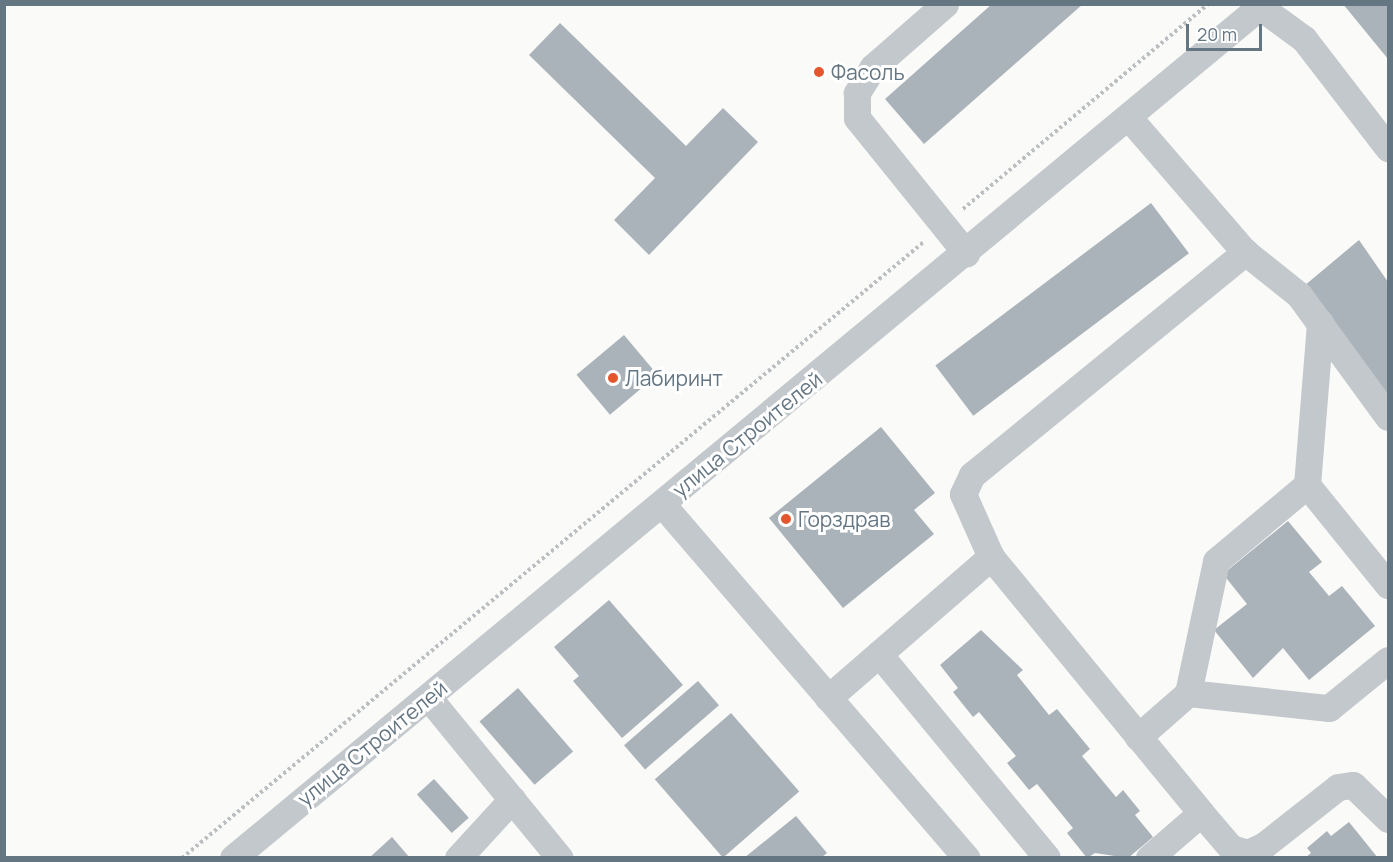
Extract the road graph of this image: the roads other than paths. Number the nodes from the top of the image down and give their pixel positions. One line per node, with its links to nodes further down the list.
1 (945, 4): 6 (street)
2 (1260, 7): 3 (street, улица Строителей); 4 (street)
3 (1130, 119): 5 (street); 6 (street, улица Строителей)
4 (1389, 148)
5 (1245, 252): 7 (street); 11 (street)
6 (966, 253): 10 (street, улица Строителей)
7 (1320, 323): 8 (street); 9 (street)
8 (1389, 417)
9 (1307, 485): 12 (street); 15 (street)
10 (662, 504): 16 (street, улица Строителей); 17 (street)
11 (991, 557): 13 (street); 18 (street)
12 (1389, 585)
13 (879, 654): 17 (street); 26 (street)
14 (1389, 660): 15 (street)
15 (1188, 693): 18 (street)
16 (428, 697): 19 (street); 22 (street, улица Строителей)
17 (828, 698): 25 (street)
18 (1138, 737): 20 (street)
19 (512, 798): 23 (street); 24 (street)
20 (1201, 813): 21 (street); 27 (street)
21 (1389, 819)
22 (233, 858)
23 (458, 858)
24 (560, 858)
25 (966, 858)
26 (1047, 858)
27 (1149, 858)

